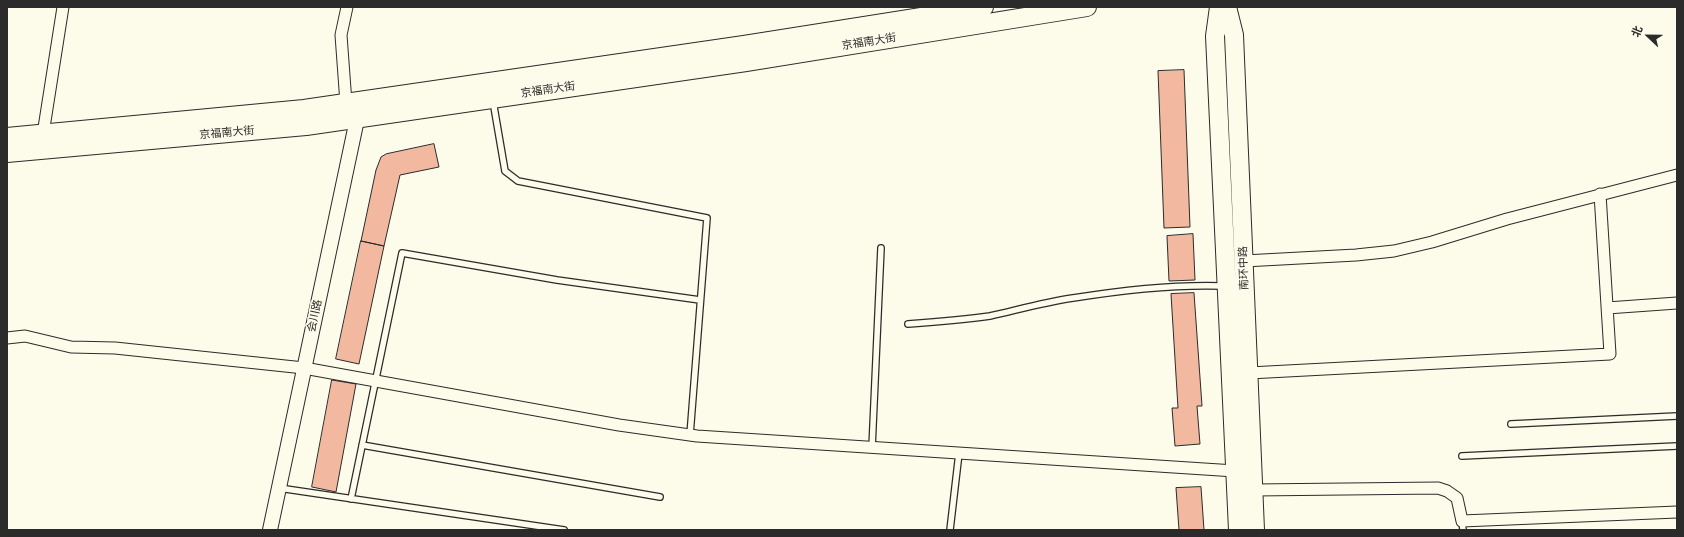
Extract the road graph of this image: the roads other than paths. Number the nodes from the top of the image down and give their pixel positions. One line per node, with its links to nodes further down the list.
1 (63, 7): 9 (street)
2 (348, 7): 8 (street)
3 (984, 7): 8 (highway, 京福南大街)
4 (1087, 7): 7 (highway, 京福南大街)
5 (1219, 7): 16 (highway, 南环中路)
6 (1227, 7): 15 (highway, 南环中路)
7 (493, 98): 8 (highway, 京福南大街); 17 (lane)
8 (355, 108): 9 (highway, 京福南大街); 11 (highway, 京福南大街); 22 (street, 会川路)
9 (43, 134): 10 (highway, 京福南大街)
10 (7, 137)
11 (7, 154)
12 (1677, 175): 13 (street)
13 (1600, 194): 15 (street); 19 (street)
14 (881, 248): 30 (lane)
15 (1244, 261): 23 (highway, 南环中路)
16 (1226, 286): 20 (lane); 33 (highway, 南环中路)
17 (700, 300): 24 (lane); 27 (lane)
18 (1677, 303): 19 (street)
19 (1607, 308): 23 (street)
20 (908, 324)
21 (7, 338): 22 (street)
22 (304, 368): 24 (street); 34 (street, 会川路)
23 (1249, 372): 35 (highway, 南环中路)
24 (376, 381): 27 (street); 28 (lane)
25 (1677, 416): 26 (lane)
26 (1511, 424)
27 (690, 435): 30 (street)
28 (362, 445): 36 (lane); 37 (lane)
29 (1677, 446): 32 (lane)
30 (872, 448): 31 (street)
31 (959, 453): 33 (street); 42 (lane)
32 (1462, 456)
33 (1235, 471): 43 (highway, 南环中路)
34 (279, 488): 37 (lane); 40 (street, 会川路)
35 (1254, 490): 39 (street); 44 (highway, 南环中路)
36 (660, 497)
37 (351, 499): 41 (lane)
38 (1677, 512): 39 (street)
39 (1463, 526)
40 (270, 530)
41 (564, 530)
42 (950, 530)
43 (1238, 530)
44 (1255, 530)

